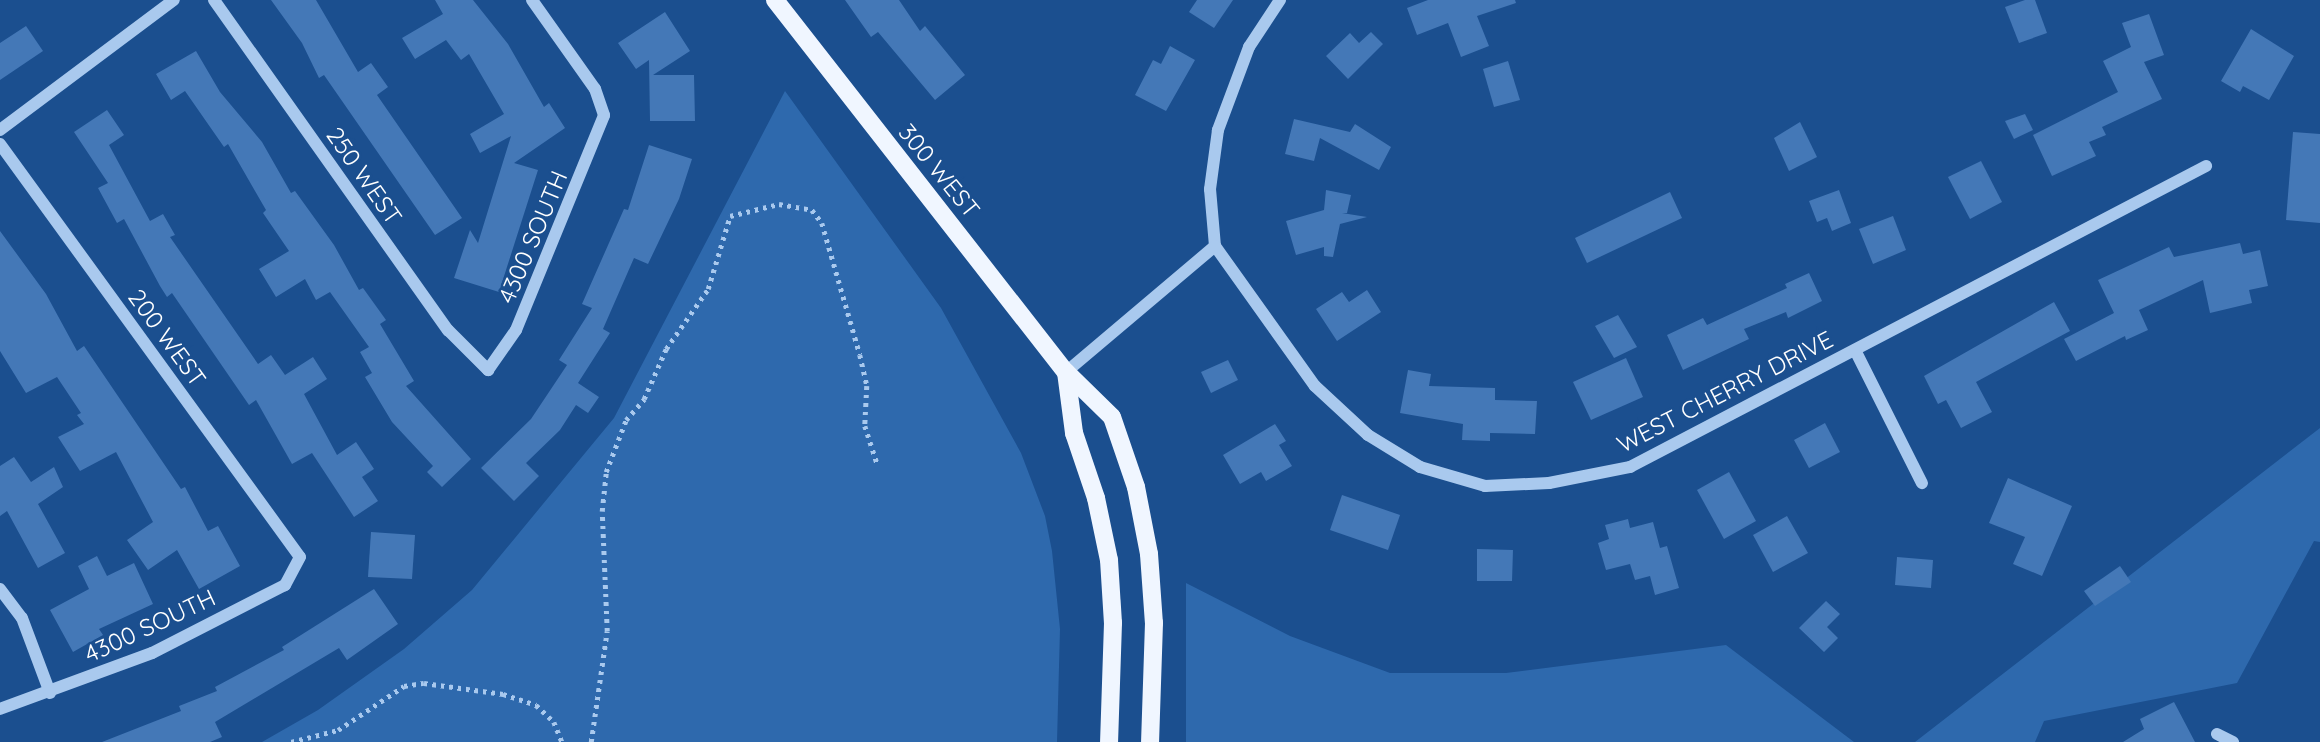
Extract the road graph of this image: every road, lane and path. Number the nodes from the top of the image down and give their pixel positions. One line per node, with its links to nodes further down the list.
1 (174, 0): 6 (street)
2 (214, 0): 11 (street, 250 WEST)
3 (532, 0): 11 (street, 4300 SOUTH)
4 (775, 0): 12 (main road, 300 WEST)
5 (1280, 0): 9 (street)
6 (0, 130)
7 (0, 144): 15 (street, 200 WEST)
8 (2206, 166): 10 (street, WEST CHERRY DRIVE)
9 (1215, 246): 10 (street, WEST CHERRY DRIVE); 12 (street)
10 (1855, 350): 14 (street, WEST CHERRY DRIVE)
11 (488, 370)
12 (1066, 372): 23 (main road); 24 (main road, 300 WEST)
13 (877, 462): 22 (path)
14 (1922, 483)
15 (300, 557): 17 (street, 4300 SOUTH)
16 (0, 589): 17 (street)
17 (50, 693): 18 (street, 4300 SOUTH)
18 (0, 709)
19 (2217, 734): 25 (street)
20 (291, 742): 21 (path)
21 (562, 742)
22 (591, 742)
23 (1109, 742)
24 (1150, 742)
25 (2233, 742)

